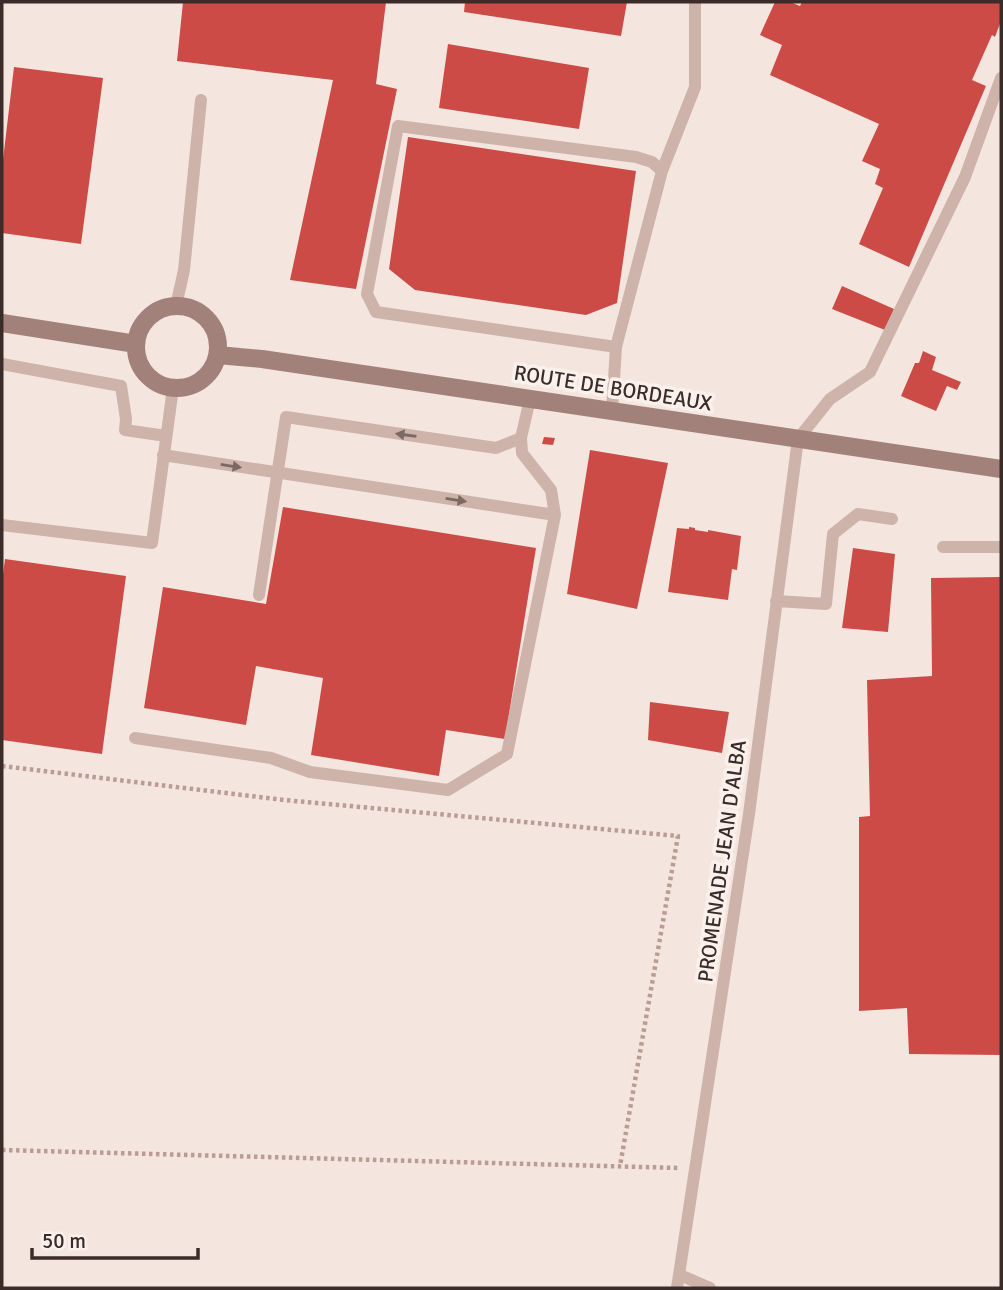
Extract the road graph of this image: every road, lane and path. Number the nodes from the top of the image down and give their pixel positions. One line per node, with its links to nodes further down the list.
1 (695, 2): 4 (lane)
2 (1001, 78): 16 (lane)
3 (201, 100): 5 (lane)
4 (662, 171): 8 (lane); 8 (lane)
5 (176, 306): 7 (main road); 9 (main road)
6 (2, 323): 7 (main road)
7 (136, 344): 11 (main road)
8 (616, 347): 13 (lane)
9 (218, 355): 11 (main road); 12 (main road, ROUTE DE BORDEAUX)
10 (2, 363): 14 (lane)
11 (173, 388): 14 (lane)
12 (530, 399): 13 (main road, ROUTE DE BORDEAUX); 15 (lane)
13 (612, 411): 16 (main road, ROUTE DE BORDEAUX)
14 (166, 436): 17 (lane)
15 (521, 438): 19 (lane, one-way to 19); 20 (lane)
16 (799, 439): 18 (main road, ROUTE DE BORDEAUX); 26 (lane, PROMENADE JEAN D'ALBA)
17 (163, 455): 19 (lane, one-way to 19); 22 (lane)
18 (1001, 469)
19 (277, 473): 20 (lane, one-way to 20); 25 (lane)
20 (555, 515): 27 (lane)
21 (892, 519): 26 (lane)
22 (2, 525)
23 (943, 547): 24 (lane)
24 (1001, 547)
25 (259, 595)
26 (776, 601): 31 (lane, PROMENADE JEAN D'ALBA)
27 (135, 738)
28 (2, 766): 30 (path)
29 (2, 1150): 30 (path)
30 (620, 1166): 31 (path)
31 (696, 1168): 32 (lane, PROMENADE JEAN D'ALBA)
32 (679, 1282): 33 (lane)
33 (710, 1288)

